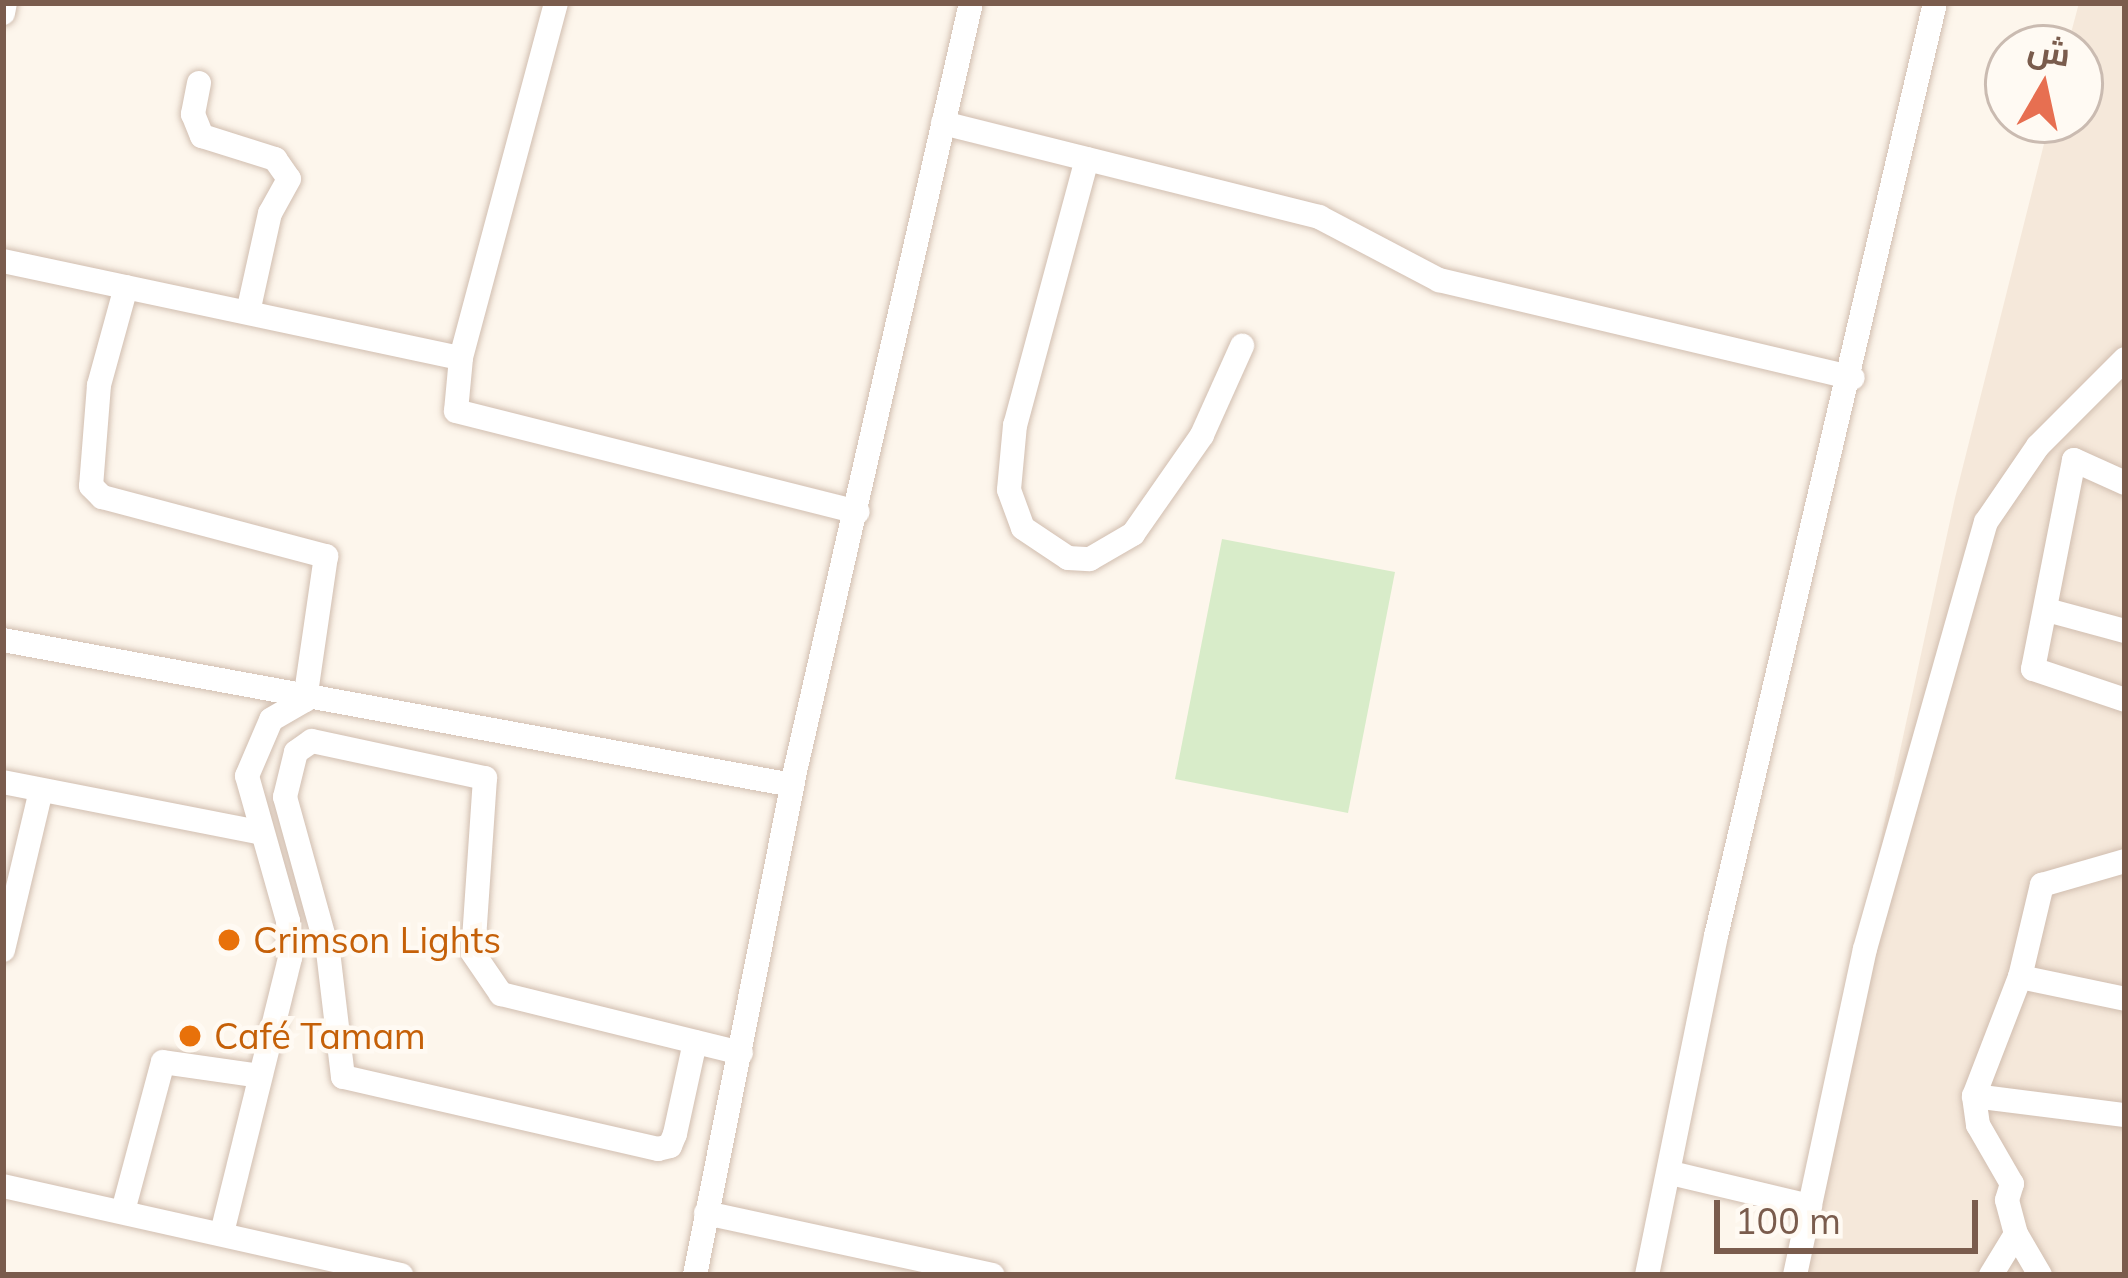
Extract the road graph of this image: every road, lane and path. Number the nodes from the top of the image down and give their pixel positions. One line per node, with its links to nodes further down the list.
1 (5, 3): 5 (street)
2 (556, 3): 13 (street)
3 (971, 3): 7 (street)
4 (1935, 3): 15 (street)
5 (3, 13)
6 (199, 83): 11 (street)
7 (944, 123): 8 (street); 17 (street)
8 (1087, 159): 12 (street); 15 (street)
9 (3, 261): 10 (street)
10 (126, 286): 11 (street); 21 (street)
11 (248, 313): 13 (street)
12 (1242, 346)
13 (461, 358): 17 (street)
14 (2125, 359): 41 (street)
15 (1853, 378): 39 (street)
16 (2125, 483): 18 (street)
17 (857, 512): 26 (street)
18 (2047, 610): 19 (street); 22 (street)
19 (2125, 631)
20 (3, 640): 21 (street)
21 (305, 700): 23 (street); 28 (street)
22 (2125, 700)
23 (439, 724): 24 (street); 26 (street)
24 (433, 768): 34 (street); 34 (street)
25 (3, 782): 27 (street)
26 (793, 785): 35 (street)
27 (41, 791): 28 (street); 31 (street)
28 (258, 832): 36 (street)
29 (2125, 838): 30 (street)
30 (2117, 861): 32 (street)
31 (3, 950)
32 (2020, 977): 33 (street); 37 (street)
33 (2125, 999)
34 (695, 1042): 35 (street)
35 (740, 1053): 43 (street)
36 (260, 1076): 42 (street); 44 (street)
37 (1974, 1096): 38 (street); 45 (street)
38 (2125, 1114)
39 (1671, 1173): 41 (street); 49 (street)
40 (3, 1186): 42 (street)
41 (1810, 1206): 50 (street)
42 (123, 1211): 44 (street)
43 (706, 1213): 47 (street); 48 (street)
44 (222, 1232): 46 (street)
45 (2016, 1234): 51 (street); 52 (street)
46 (401, 1275)
47 (695, 1275)
48 (992, 1275)
49 (1646, 1275)
50 (1795, 1275)
51 (1991, 1275)
52 (2041, 1275)

